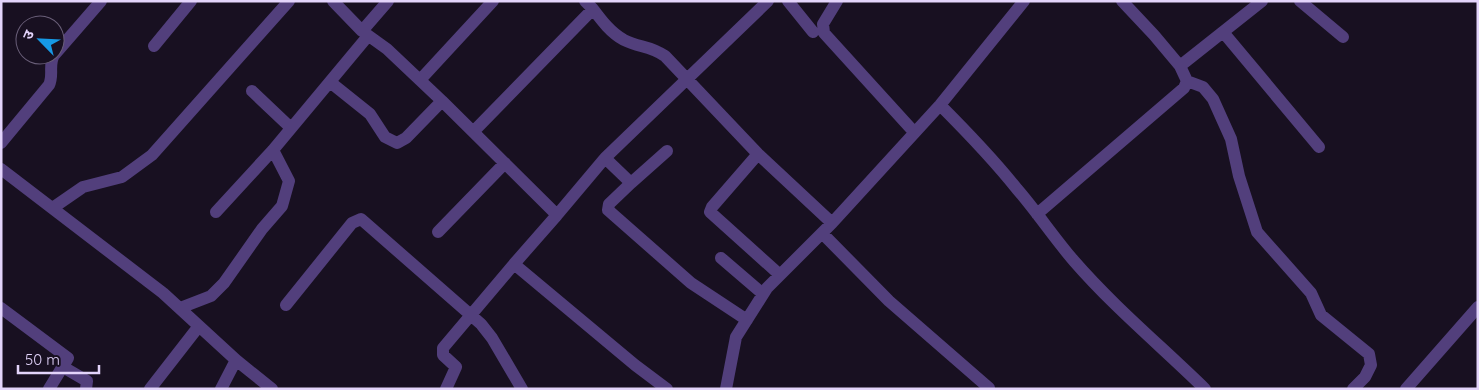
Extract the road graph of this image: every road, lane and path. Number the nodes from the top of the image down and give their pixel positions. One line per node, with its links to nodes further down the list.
1 (101, 1): 19 (street)
2 (191, 1): 20 (street)
3 (289, 1): 42 (street)
4 (333, 1): 17 (street)
5 (388, 1): 17 (street)
6 (768, 1): 24 (street)
7 (788, 1): 15 (street)
8 (837, 1): 32 (street)
9 (1024, 1): 29 (street)
10 (1122, 1): 22 (street)
11 (1262, 1): 16 (street)
12 (1300, 1): 18 (street)
13 (486, 3): 23 (street)
14 (589, 5): 24 (street); 31 (street)
15 (813, 32)
16 (1223, 32): 22 (street); 34 (street)
17 (365, 34): 23 (street); 26 (street)
18 (1343, 37)
19 (65, 42)
20 (154, 46)
21 (52, 65): 33 (street)
22 (1180, 66): 25 (street)
23 (420, 80): 28 (street)
24 (688, 80): 37 (street); 38 (street)
25 (1187, 81): 44 (street); 73 (street)
26 (330, 82): 28 (street); 30 (street)
27 (252, 91): 30 (street)
28 (442, 101): 31 (street)
29 (940, 105): 32 (street); 44 (street)
30 (291, 128): 35 (street)
31 (474, 131): 39 (street)
32 (914, 132): 46 (street)
33 (1, 143)
34 (1319, 147)
35 (273, 150): 43 (street); 56 (street)
36 (667, 151): 41 (street)
37 (758, 154): 46 (street); 51 (street)
38 (605, 158): 41 (street); 45 (street)
39 (505, 163): 45 (street); 47 (street)
40 (1, 168): 42 (street)
41 (631, 183): 58 (street)
42 (54, 207): 56 (street)
43 (216, 212)
44 (1037, 214): 72 (street)
45 (557, 215): 50 (street)
46 (832, 223): 48 (street)
47 (438, 232)
48 (822, 233): 51 (street); 62 (street)
49 (721, 258): 52 (street)
50 (514, 264): 57 (street); 70 (street)
51 (780, 275): 52 (street)
52 (763, 294): 58 (street)
53 (286, 305): 57 (street)
54 (1478, 307): 74 (street)
55 (1, 308): 61 (street)
56 (180, 308): 59 (street)
57 (470, 314): 68 (street); 69 (street)
58 (747, 320): 71 (street)
59 (199, 326): 60 (street); 65 (street)
60 (236, 360): 66 (street); 67 (street)
61 (64, 367): 63 (street); 64 (street)
62 (989, 388)
63 (48, 389)
64 (86, 389)
65 (150, 389)
66 (221, 389)
67 (272, 389)
68 (446, 389)
69 (522, 389)
70 (667, 389)
71 (726, 389)
72 (1206, 389)
73 (1353, 389)
74 (1406, 389)

